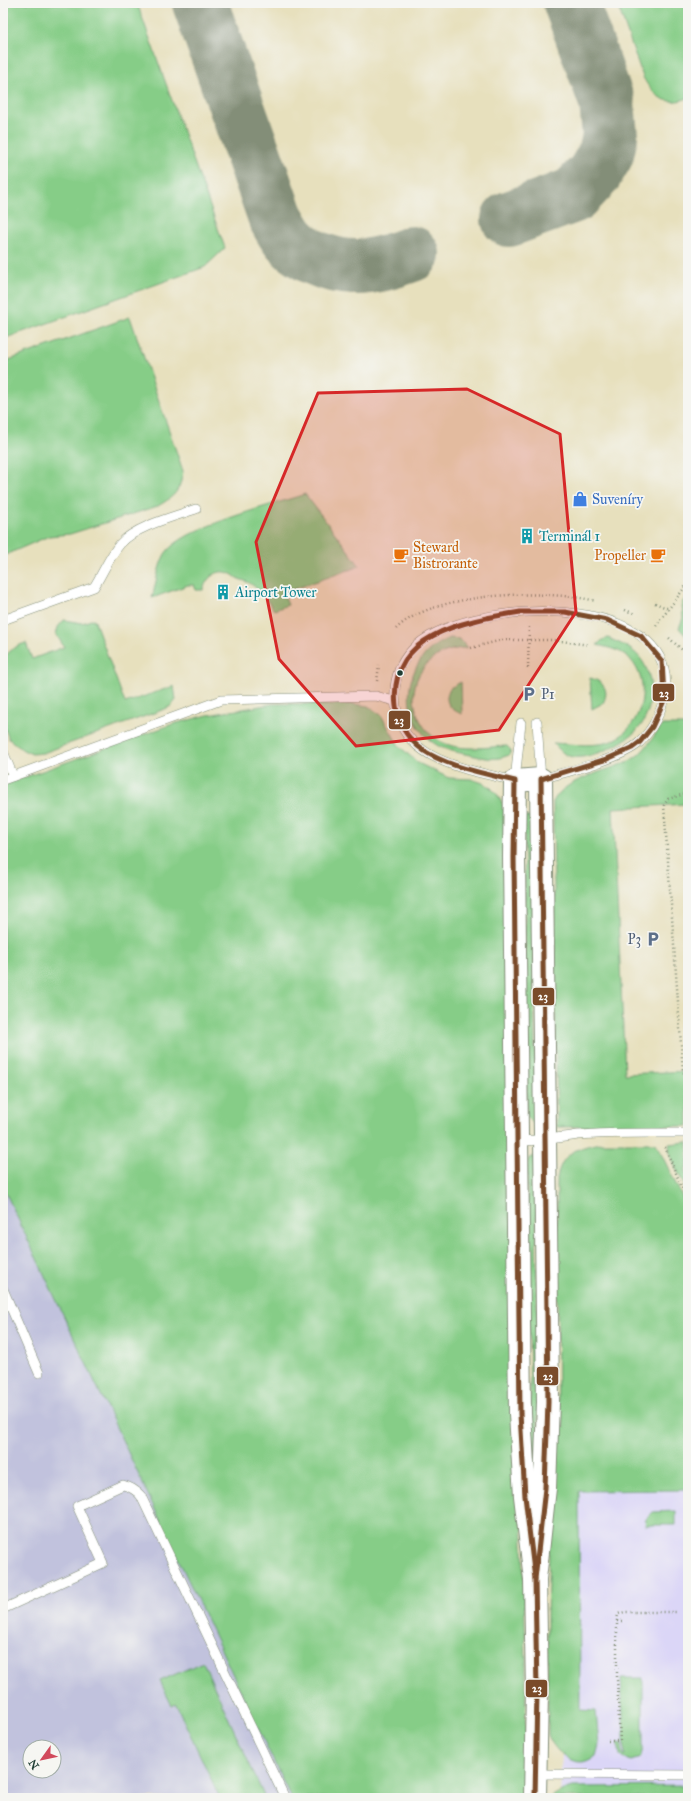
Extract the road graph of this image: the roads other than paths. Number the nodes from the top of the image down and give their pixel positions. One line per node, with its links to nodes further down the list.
1 (196, 509): 2 (lane)
2 (3, 620)
3 (394, 701): 7 (lane); 8 (lane); 10 (lane)
4 (538, 722): 8 (lane)
5 (521, 723): 10 (lane)
6 (3, 751): 7 (lane)
7 (12, 776): 9 (lane)
8 (541, 779): 10 (street); 12 (street)
9 (3, 780)
10 (515, 781): 13 (street)
11 (688, 1133): 12 (lane)
12 (546, 1140): 13 (lane); 16 (street)
13 (517, 1141): 16 (street)
14 (3, 1289): 15 (lane)
15 (39, 1373)
16 (535, 1579): 18 (street)
17 (3, 1609): 20 (lane)
18 (536, 1774): 19 (lane); 21 (street)
19 (688, 1775)
20 (285, 1798)
21 (535, 1798)

